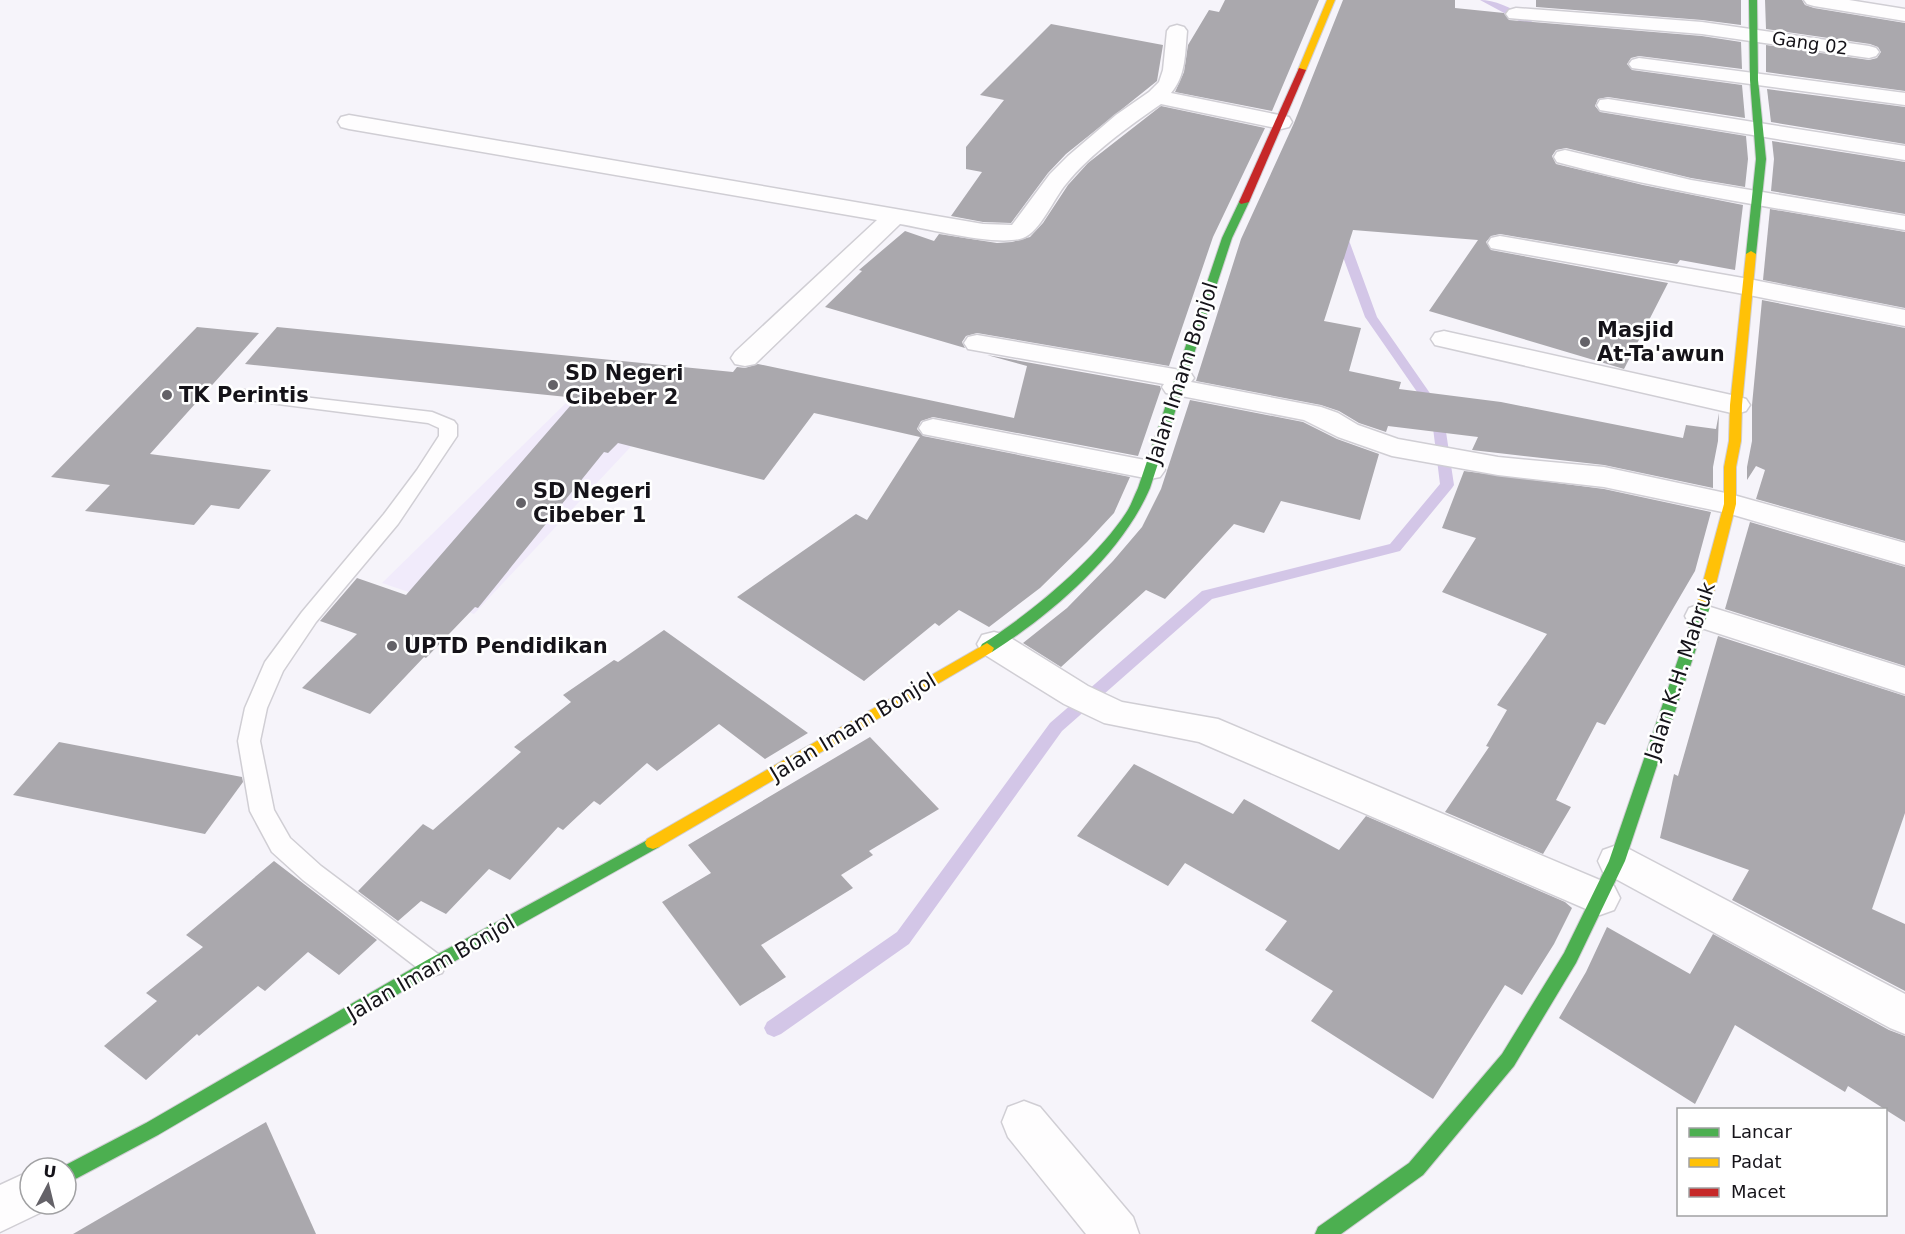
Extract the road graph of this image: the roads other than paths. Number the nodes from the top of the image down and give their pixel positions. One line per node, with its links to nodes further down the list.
1 (1331, 0): 15 (street, Jalan Imam Bonjol)
2 (1753, 0): 7 (street, Jalan K.H. Mabruk)
3 (1814, 0): 5 (street)
4 (1516, 14): 7 (street, Gang 02)
5 (1905, 15)
6 (1177, 31): 11 (street)
7 (1752, 34): 8 (street, Gang 02); 10 (street, Jalan K.H. Mabruk)
8 (1869, 52)
9 (1640, 64): 10 (street)
10 (1754, 80): 12 (street); 16 (street, Jalan K.H. Mabruk)
11 (1157, 97): 15 (street); 20 (street)
12 (1905, 99)
13 (1608, 105): 16 (street)
14 (349, 122): 20 (street)
15 (1281, 122): 28 (street, Jalan Imam Bonjol)
16 (1760, 130): 17 (street); 19 (street, Jalan K.H. Mabruk)
17 (1905, 153)
18 (1565, 157): 19 (street)
19 (1758, 197): 21 (street); 23 (street, Jalan K.H. Mabruk)
20 (895, 216): 27 (street)
21 (1905, 224)
22 (1500, 243): 23 (street)
23 (1749, 287): 24 (street); 30 (street, Jalan K.H. Mabruk)
24 (1905, 318)
25 (1443, 339): 30 (street)
26 (977, 342): 28 (street)
27 (745, 358)
28 (1178, 383): 32 (street, Jalan Imam Bonjol); 33 (street)
29 (244, 395): 40 (lane)
30 (1736, 405): 33 (street, Jalan K.H. Mabruk)
31 (933, 428): 32 (street)
32 (1150, 470): 36 (street, Jalan Imam Bonjol)
33 (1730, 504): 34 (street); 35 (street, Jalan K.H. Mabruk)
34 (1905, 554)
35 (1701, 616): 37 (street); 38 (street, Jalan K.H. Mabruk)
36 (994, 644): 39 (street); 40 (street, Jalan Imam Bonjol)
37 (1905, 681)
38 (1617, 861): 39 (street, Jalan K.H. Mabruk); 41 (street)
39 (1600, 898): 47 (street, Jalan K.H. Mabruk)
40 (433, 965): 43 (street, Jalan Imam Bonjol)
41 (1905, 1015)
42 (1024, 1122): 46 (street)
43 (78, 1169)
44 (18, 1200): 45 (street)
45 (0, 1209)
46 (1116, 1234)
47 (1325, 1234)

